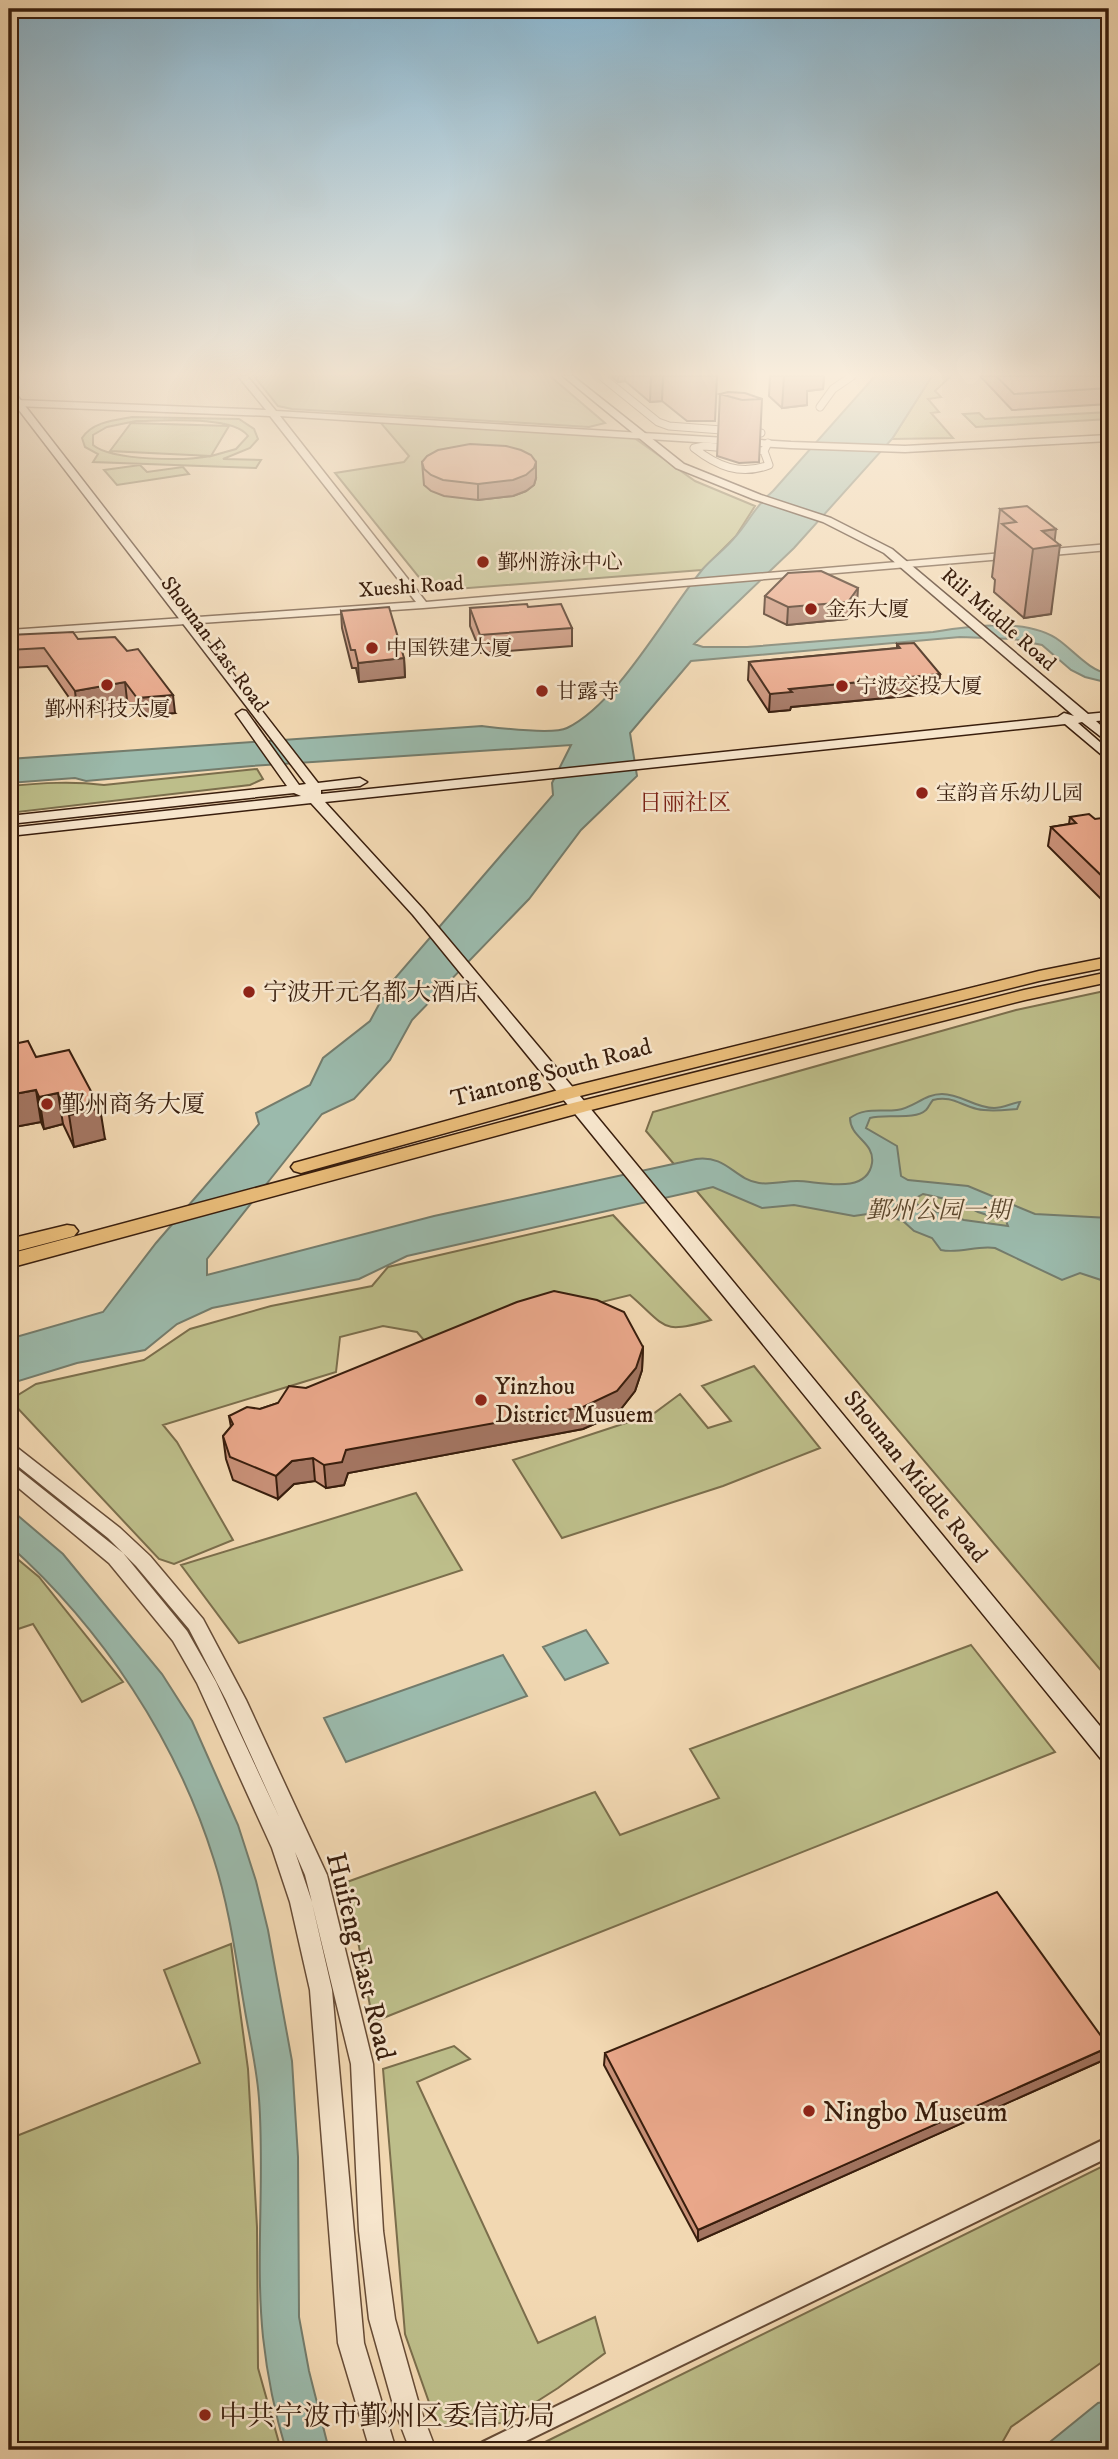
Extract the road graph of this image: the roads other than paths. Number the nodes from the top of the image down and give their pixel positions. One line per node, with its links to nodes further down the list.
1 (78, 491): 7 (main road, Shounan East Road)
2 (334, 491): 6 (street)
3 (741, 491): 5 (main road)
4 (1109, 547): 5 (street, Xueshi Road)
5 (900, 563): 6 (street, Xueshi Road); 10 (main road, Rili Middle Road)
6 (423, 605): 7 (street, Xueshi Road)
7 (179, 622): 8 (street, Xueshi Road); 12 (main road, Shounan East Road)
8 (9, 633)
9 (1109, 708): 10 (main road)
10 (1073, 716): 11 (main road); 13 (main road, Rili Middle Road); 14 (main road, Rili Middle Road); 16 (main road)
11 (1109, 716)
12 (265, 736): 15 (main road, Shounan East Road); 16 (main road)
13 (1109, 739)
14 (1109, 757)
15 (295, 788): 16 (main road, Shounan East Road); 17 (main road)
16 (312, 788): 18 (main road); 21 (main road)
17 (9, 820)
18 (9, 832)
19 (1109, 962): 21 (main road, Tiantong South Road)
20 (1109, 977): 21 (main road, Tiantong South Road)
21 (575, 1100): 22 (main road, Tiantong South Road); 23 (main road, Tiantong South Road); 26 (main road, Shounan Middle Road)
22 (9, 1246)
23 (9, 1261)
24 (9, 1450): 29 (street, Huifeng East Road)
25 (9, 1471): 28 (street, Huifeng East Road)
26 (1109, 1753)
27 (1109, 2147): 30 (street)
28 (383, 2450)
29 (423, 2450)
30 (487, 2450)

